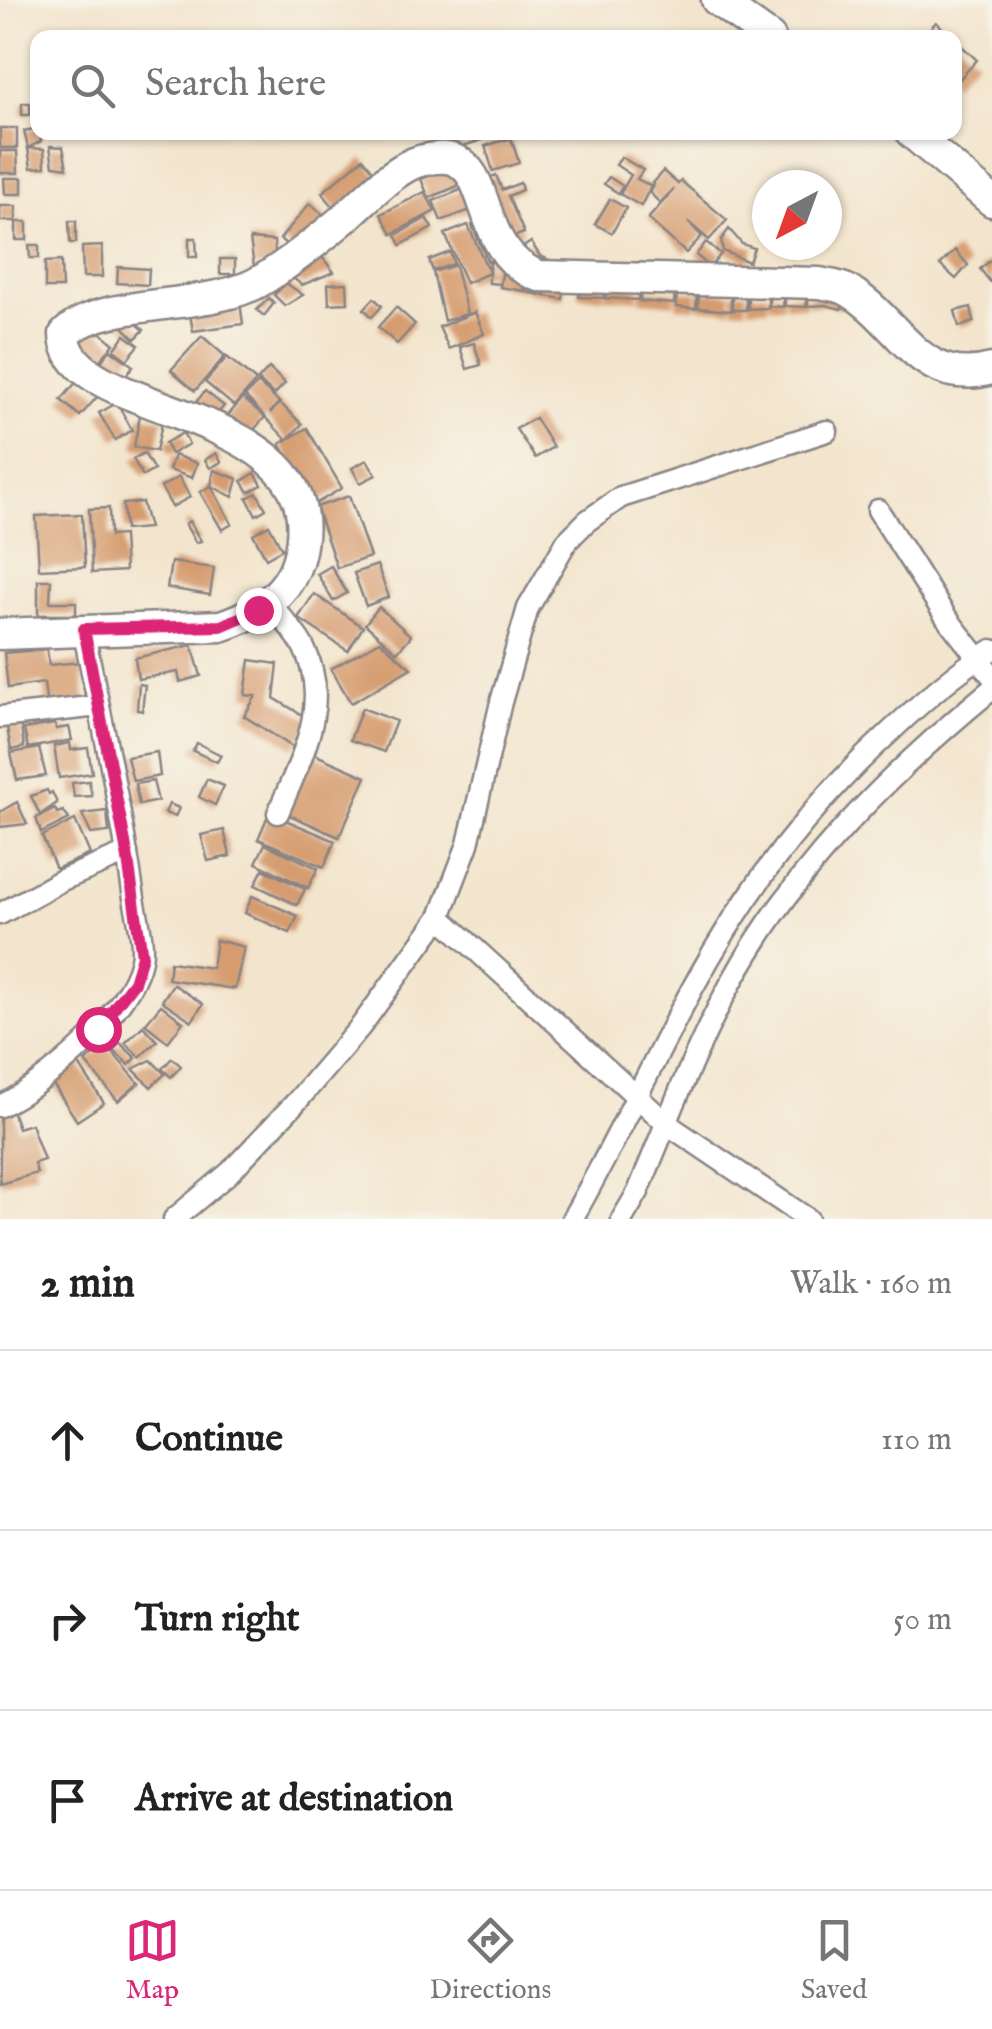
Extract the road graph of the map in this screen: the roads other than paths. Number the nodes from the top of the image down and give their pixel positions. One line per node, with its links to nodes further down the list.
1 (717, 0): 2 (main road)
2 (759, 30)
3 (920, 140): 4 (main road)
4 (992, 201)
5 (992, 369): 8 (main road)
6 (827, 431): 19 (street)
7 (878, 510): 11 (street)
8 (269, 602): 9 (main road); 16 (street)
9 (84, 629): 10 (main road); 14 (street)
10 (0, 634)
11 (985, 654): 12 (street); 20 (street)
12 (992, 676)
13 (992, 690): 22 (street)
14 (99, 706): 15 (street); 17 (street)
15 (0, 717)
16 (278, 813)
17 (127, 853): 18 (street); 21 (street)
18 (0, 914)
19 (440, 917): 20 (street); 23 (street)
20 (637, 1096): 22 (street); 24 (street)
21 (0, 1106)
22 (667, 1124): 25 (street); 26 (street)
23 (174, 1219)
24 (572, 1219)
25 (622, 1219)
26 (808, 1219)

